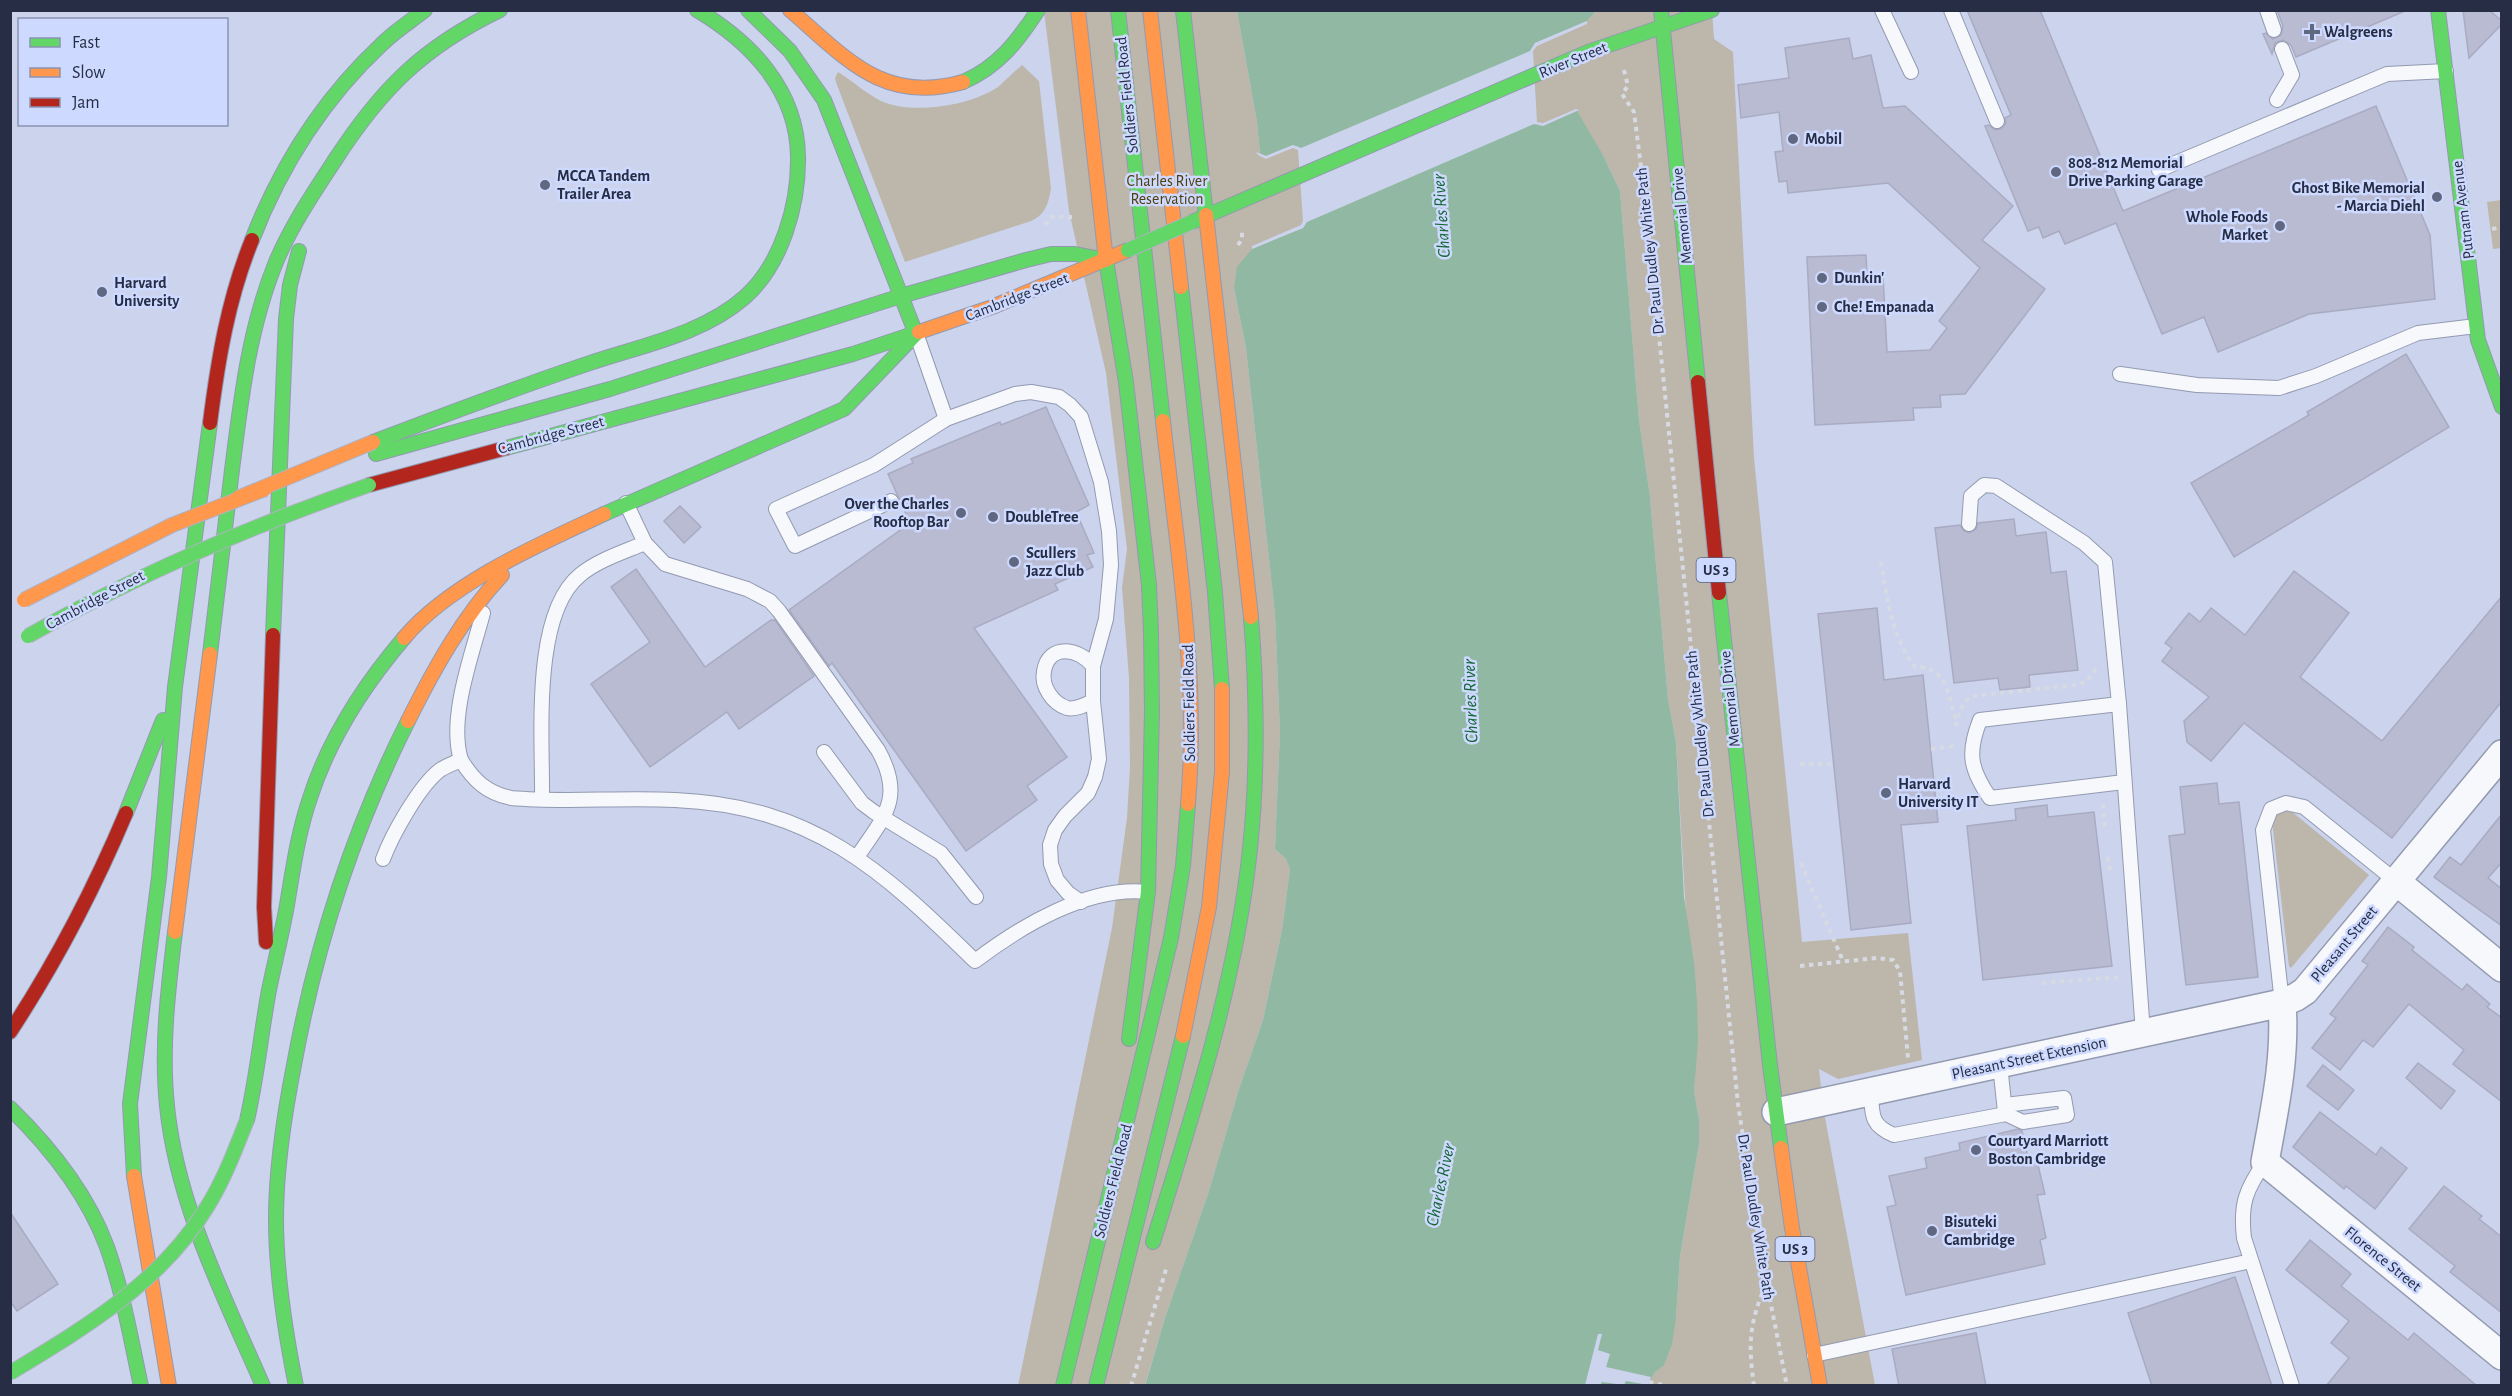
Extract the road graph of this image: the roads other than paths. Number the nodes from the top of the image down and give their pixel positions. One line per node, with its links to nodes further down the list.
1 (425, 10): 45 (main road)
2 (500, 10): 26 (main road)
3 (698, 10): 35 (main road)
4 (748, 10): 29 (main road)
5 (790, 10): 6 (main road)
6 (1038, 10)
7 (1078, 10): 28 (main road)
8 (1118, 10): 71 (main road, Soldiers Field Road)
9 (1150, 10): 77 (main road, Soldiers Field Road)
10 (1183, 10): 27 (main road)
11 (1661, 10): 17 (main road, Memorial Drive / US 3)
12 (1712, 10): 17 (main road, River Street)
13 (1882, 10): 21 (lane)
14 (1952, 10): 24 (lane)
15 (2267, 10): 18 (lane)
16 (2438, 10): 20 (main road, Putnam Avenue)
17 (1663, 27): 23 (main road, River Street); 69 (main road, Memorial Drive / US 3)
18 (2274, 30)
19 (2282, 49): 22 (lane)
20 (2446, 71): 25 (lane); 30 (main road, Putnam Avenue)
21 (1911, 72)
22 (2277, 100)
23 (1436, 117): 27 (main road, Cambridge Street)
24 (1997, 121)
25 (2159, 170)
26 (312, 198): 61 (main road); 81 (main road)
27 (1206, 215): 28 (main road, Cambridge Street, bridge); 72 (main road)
28 (1106, 260): 29 (main road, Cambridge Street); 31 (main road, Cambridge Street); 57 (main road)
29 (901, 296): 31 (main road); 35 (main road, Cambridge Street)
30 (2476, 326): 32 (lane); 33 (main road, Putnam Avenue)
31 (916, 334): 34 (lane); 37 (main road); 43 (main road, Cambridge Street, bridge)
32 (2120, 374)
33 (2502, 407)
34 (946, 419): 36 (lane); 44 (lane)
35 (373, 448): 42 (main road, Cambridge Street, bridge)
36 (891, 501)
37 (626, 503): 39 (lane); 40 (main road)
38 (1969, 524): 47 (lane)
39 (645, 543): 52 (lane); 53 (lane)
40 (526, 551): 41 (main road); 61 (main road)
41 (490, 587): 50 (lane); 82 (main road)
42 (10, 608)
43 (24, 638)
44 (1093, 666): 46 (lane); 46 (lane)
45 (174, 687): 63 (main road); 80 (main road)
46 (1093, 701): 59 (lane)
47 (2119, 704): 51 (lane); 51 (lane)
48 (824, 752): 53 (lane)
49 (2502, 754): 56 (street, Pleasant Street)
50 (461, 760): 52 (lane); 55 (lane)
51 (2124, 782): 64 (lane)
52 (542, 799): 54 (lane)
53 (883, 818): 54 (lane); 58 (lane)
54 (857, 857): 59 (lane)
55 (383, 859)
56 (2397, 882): 60 (street); 62 (street, Pleasant Street); 62 (lane)
57 (1148, 892): 59 (lane); 71 (main road)
58 (976, 897)
59 (1081, 902)
60 (2502, 968)
61 (269, 992): 78 (main road, bridge)
62 (2282, 1003): 64 (street, Pleasant Street Extension); 70 (street)
63 (10, 1032)
64 (2143, 1033): 65 (street, Pleasant Street Extension)
65 (2000, 1065): 66 (street, Pleasant Street Extension); 67 (lane)
66 (1871, 1093): 67 (lane); 69 (street, Pleasant Street Extension)
67 (2005, 1110): 67 (lane)
68 (14, 1112): 79 (main road)
69 (1776, 1112): 75 (main road, Memorial Drive / US 3)
70 (2265, 1161): 73 (lane); 76 (street, Florence Street)
71 (1118, 1163): 83 (main road, Soldiers Field Road)
72 (1150, 1251)
73 (2251, 1261): 75 (lane); 86 (lane)
74 (1137, 1284): 77 (main road)
75 (1814, 1355): 85 (main road, Memorial Drive / US 3)
76 (2502, 1356)
77 (1100, 1371): 84 (main road, Soldiers Field Road)
78 (10, 1373)
79 (141, 1386)
80 (170, 1386)
81 (263, 1386)
82 (296, 1386)
83 (1063, 1386)
84 (1096, 1386)
85 (1820, 1386)
86 (2292, 1386)

